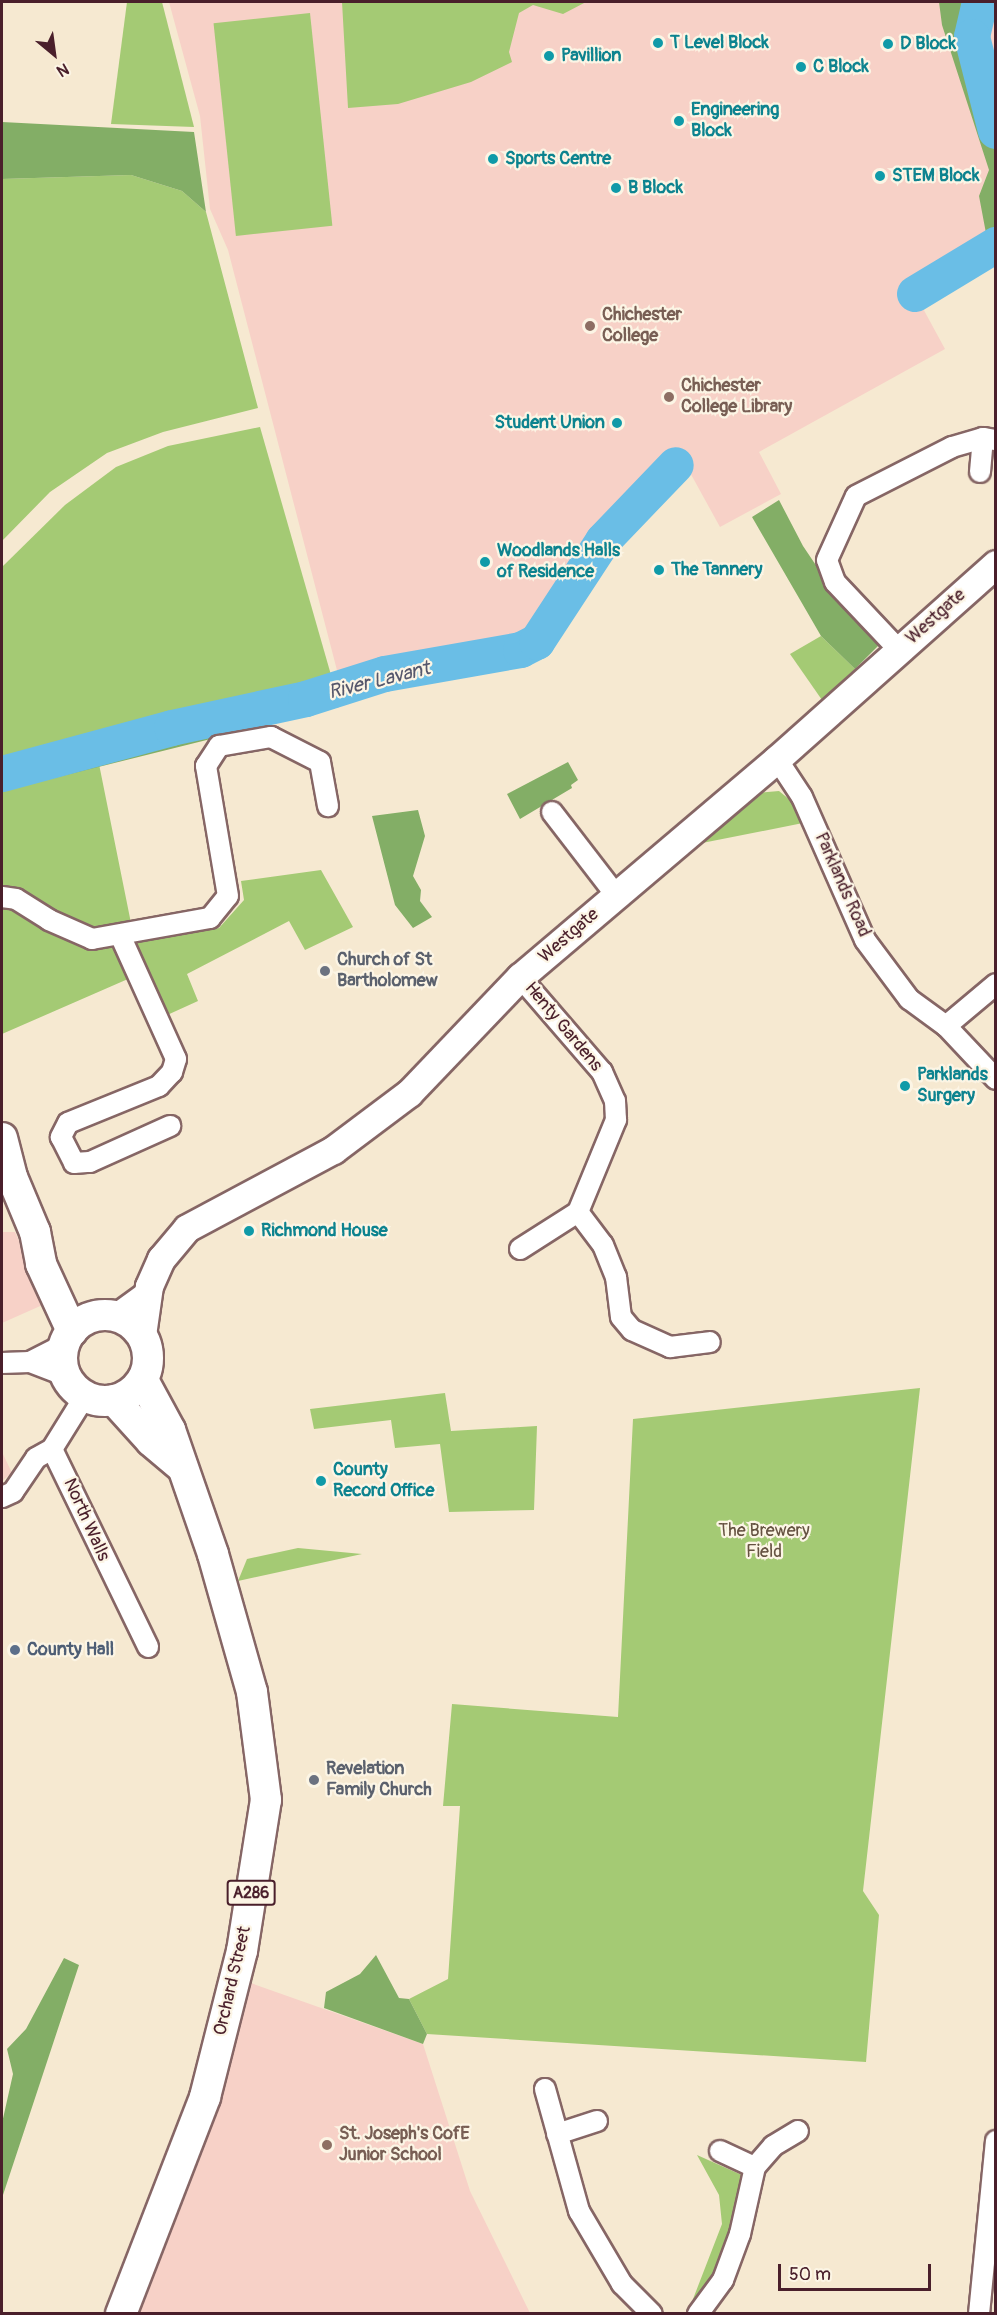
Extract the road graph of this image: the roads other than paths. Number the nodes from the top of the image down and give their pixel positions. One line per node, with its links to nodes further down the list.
1 (989, 439): 2 (street); 4 (street)
2 (980, 472)
3 (996, 564): 4 (street, Westgate)
4 (899, 650): 5 (street, Westgate)
5 (777, 759): 8 (street, Westgate); 13 (street, Parklands Road)
6 (328, 806): 10 (street)
7 (552, 812): 8 (street)
8 (616, 895): 11 (street, Westgate)
9 (2, 897): 10 (street)
10 (120, 935): 15 (street)
11 (520, 977): 18 (street, Henty Gardens); 21 (street, Westgate)
12 (996, 984): 13 (street)
13 (946, 1026): 14 (street, Parklands Road)
14 (996, 1079)
15 (170, 1126)
16 (2, 1138): 17 (main road)
17 (7, 1169): 19 (main road)
18 (578, 1212): 20 (street); 25 (street)
19 (35, 1232): 22 (main road); 24 (main road)
20 (520, 1249)
21 (146, 1296): 22 (street); 23 (street, Westgate)
22 (109, 1316): 23 (main road); 24 (main road)
23 (142, 1335): 28 (main road)
24 (68, 1338): 26 (street); 29 (main road)
25 (710, 1342)
26 (30, 1362): 27 (street); 29 (street)
27 (2, 1363)
28 (143, 1380): 29 (main road); 31 (main road, Orchard Street / A286)
29 (88, 1391): 30 (street); 31 (main road)
30 (52, 1449): 32 (street); 33 (street, North Walls)
31 (180, 1465): 41 (main road, Orchard Street / A286)
32 (2, 1497)
33 (148, 1647)
34 (545, 2090): 37 (street)
35 (597, 2121): 37 (street)
36 (798, 2131): 40 (street)
37 (557, 2134): 42 (street)
38 (996, 2141): 44 (street)
39 (720, 2151): 40 (street)
40 (755, 2167): 43 (street)
41 (121, 2313)
42 (652, 2313)
43 (698, 2313)
44 (979, 2313)

